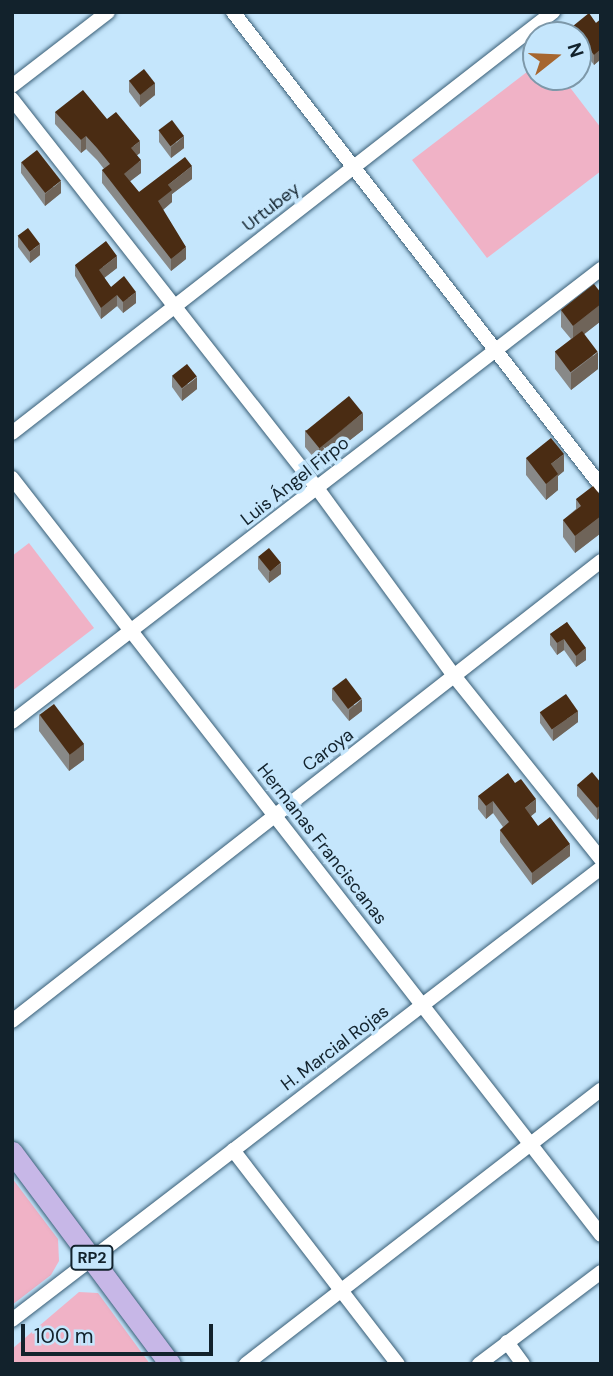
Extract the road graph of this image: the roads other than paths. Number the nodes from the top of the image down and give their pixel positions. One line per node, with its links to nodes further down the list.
1 (108, 12): 4 (street)
2 (233, 12): 6 (street)
3 (542, 15): 6 (street, Urtubey)
4 (12, 86)
5 (12, 99): 8 (street)
6 (353, 167): 8 (street, Urtubey); 9 (street)
7 (601, 269): 9 (street, Luis Ángel Firpo)
8 (174, 306): 10 (street, Urtubey); 13 (street)
9 (496, 350): 12 (street); 13 (street, Luis Ángel Firpo)
10 (12, 433)
11 (12, 478): 15 (street, Hermanas Franciscanas)
12 (601, 486)
13 (317, 488): 15 (street, Luis Ángel Firpo); 16 (street)
14 (601, 561): 16 (street, Caroya)
15 (131, 631): 17 (street, Luis Ángel Firpo); 18 (street, Hermanas Franciscanas)
16 (456, 677): 18 (street, Caroya); 19 (street)
17 (12, 722)
18 (275, 815): 21 (street, Hermanas Franciscanas); 22 (street, Caroya)
19 (601, 859)
20 (601, 868): 21 (street, H. Marcial Rojas)
21 (422, 1005): 24 (street, Hermanas Franciscanas); 25 (street, H. Marcial Rojas)
22 (12, 1021)
23 (601, 1090): 24 (street)
24 (531, 1144): 27 (street, Hermanas Franciscanas); 30 (street)
25 (233, 1150): 28 (street, H. Marcial Rojas); 30 (street)
26 (12, 1152): 28 (main road, RP2)
27 (601, 1235)
28 (93, 1260): 31 (street, H. Marcial Rojas); 33 (main road, RP2)
29 (601, 1272): 32 (street)
30 (341, 1289): 34 (street); 35 (street)
31 (12, 1320)
32 (507, 1342): 36 (street); 37 (street)
33 (170, 1364)
34 (246, 1364)
35 (398, 1364)
36 (479, 1364)
37 (523, 1364)

